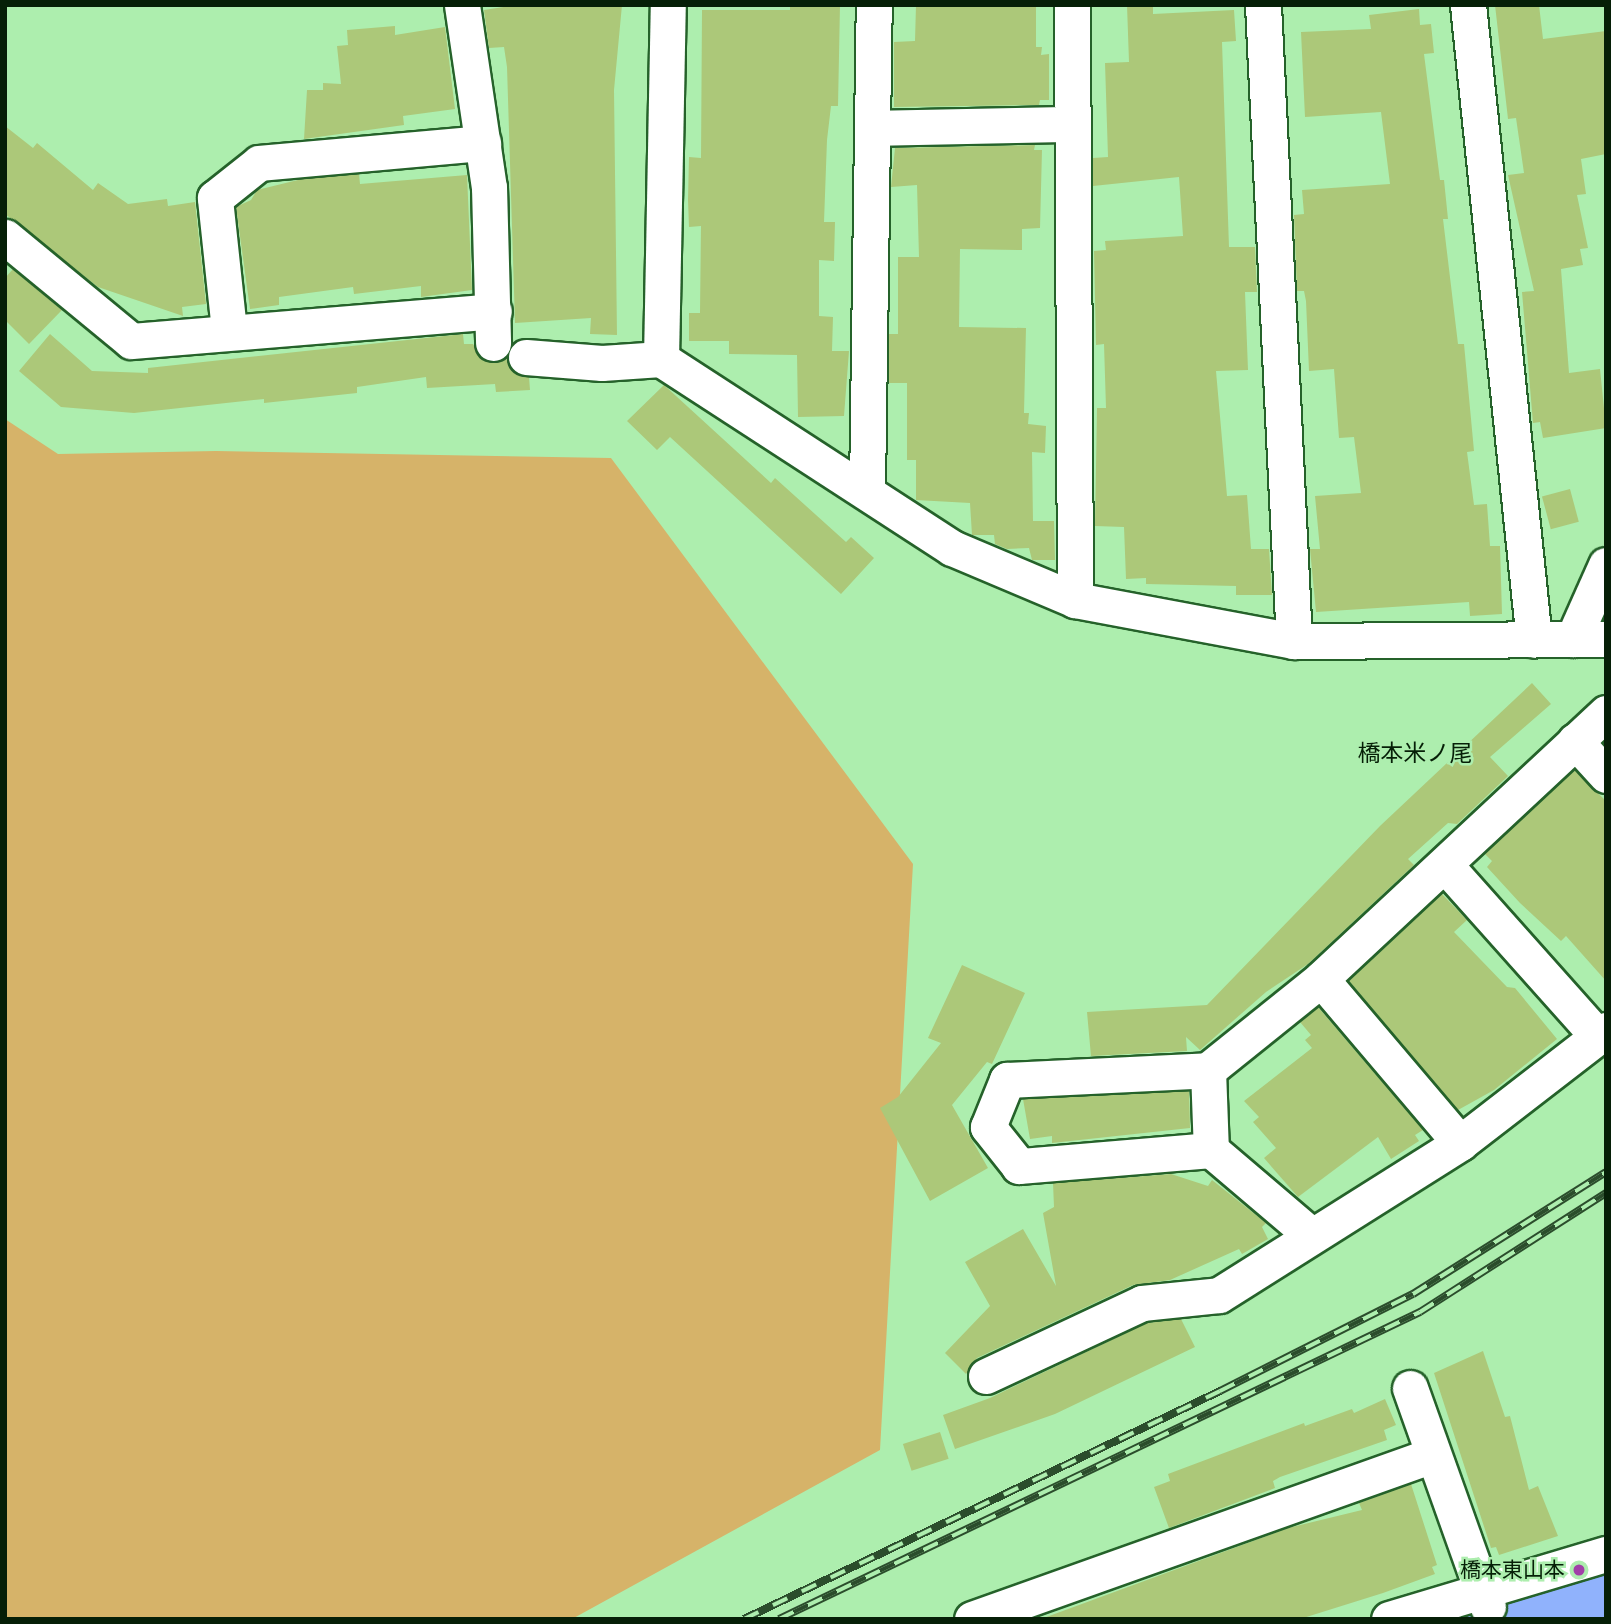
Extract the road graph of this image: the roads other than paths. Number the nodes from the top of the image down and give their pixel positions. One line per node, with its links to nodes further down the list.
1 (462, 5): 9 (street)
2 (668, 5): 13 (street)
3 (874, 5): 8 (street)
4 (1072, 5): 7 (street)
5 (1263, 5): 19 (street)
6 (1468, 5): 18 (street)
7 (1072, 124): 8 (street); 16 (street)
8 (873, 128): 14 (street)
9 (483, 143): 11 (street); 11 (street)
10 (5, 237): 11 (street)
11 (229, 330)
12 (526, 357): 13 (street)
13 (661, 359): 14 (street)
14 (867, 489): 16 (street)
15 (1606, 565): 17 (street)
16 (1075, 600): 19 (street)
17 (1590, 639): 18 (street)
18 (1534, 640): 19 (street)
19 (1294, 641)
20 (1606, 713): 21 (street)
21 (1575, 741): 22 (street); 23 (street)
22 (1606, 775)
23 (1445, 865): 24 (street); 25 (street)
24 (1321, 979): 26 (street); 27 (street)
25 (1602, 1034): 27 (street)
26 (1208, 1070): 28 (street); 28 (street)
27 (1460, 1143): 29 (street)
28 (1211, 1150): 29 (street)
29 (1311, 1235): 30 (street)
30 (986, 1376)
31 (1410, 1388): 32 (street)
32 (1433, 1455): 34 (street); 35 (street)
33 (1606, 1554): 34 (street)
34 (1485, 1597): 36 (street)
35 (972, 1619)
36 (1389, 1619)

